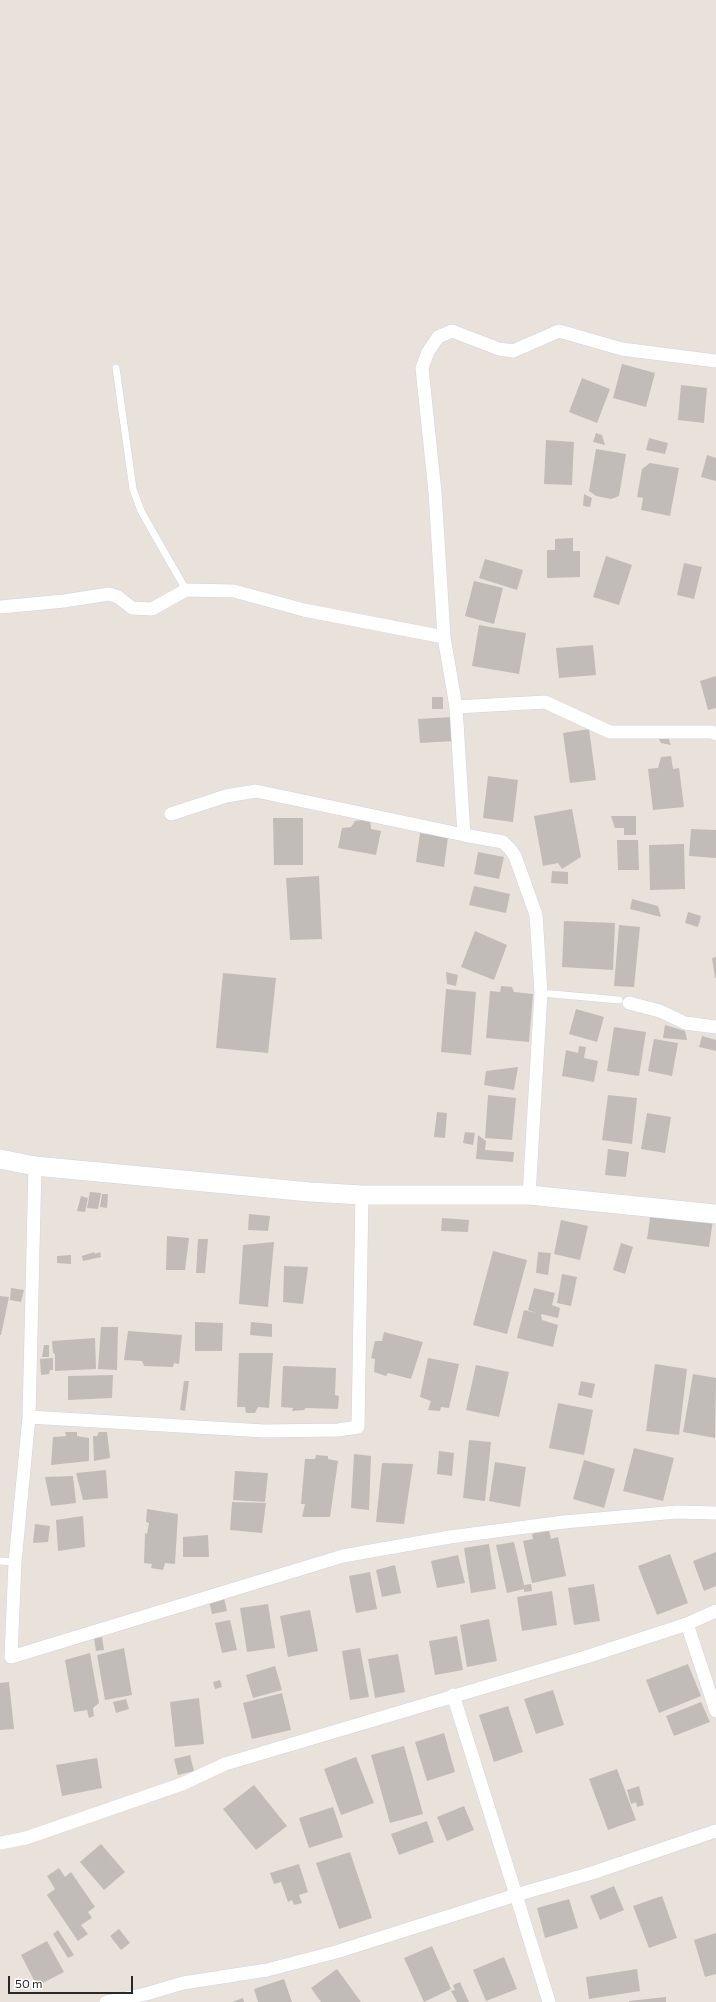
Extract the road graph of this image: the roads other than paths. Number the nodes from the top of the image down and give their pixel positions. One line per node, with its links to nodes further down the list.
1 (716, 361): 5 (street)
2 (116, 368): 3 (lane)
3 (186, 590): 4 (street); 5 (street)
4 (0, 607)
5 (444, 637): 6 (street)
6 (456, 707): 7 (street); 9 (street)
7 (716, 734)
8 (171, 814): 9 (street)
9 (464, 835): 10 (street)
10 (541, 993): 11 (lane); 16 (street)
11 (624, 1002): 12 (street)
12 (716, 1027)
13 (0, 1159): 14 (street)
14 (35, 1166): 15 (street); 18 (street)
15 (362, 1195): 16 (street); 18 (street)
16 (529, 1195): 17 (street)
17 (716, 1214)
18 (29, 1417): 21 (street)
19 (716, 1514): 24 (street)
20 (0, 1561): 21 (lane)
21 (15, 1562): 24 (street)
22 (716, 1611): 23 (street)
23 (687, 1624): 25 (street); 26 (street)
24 (6, 1658)
25 (453, 1695): 28 (street); 29 (street)
26 (716, 1711)
27 (716, 1831): 29 (street)
28 (0, 1843)
29 (516, 1895): 30 (street); 31 (street)
30 (106, 2002)
31 (549, 2002)

